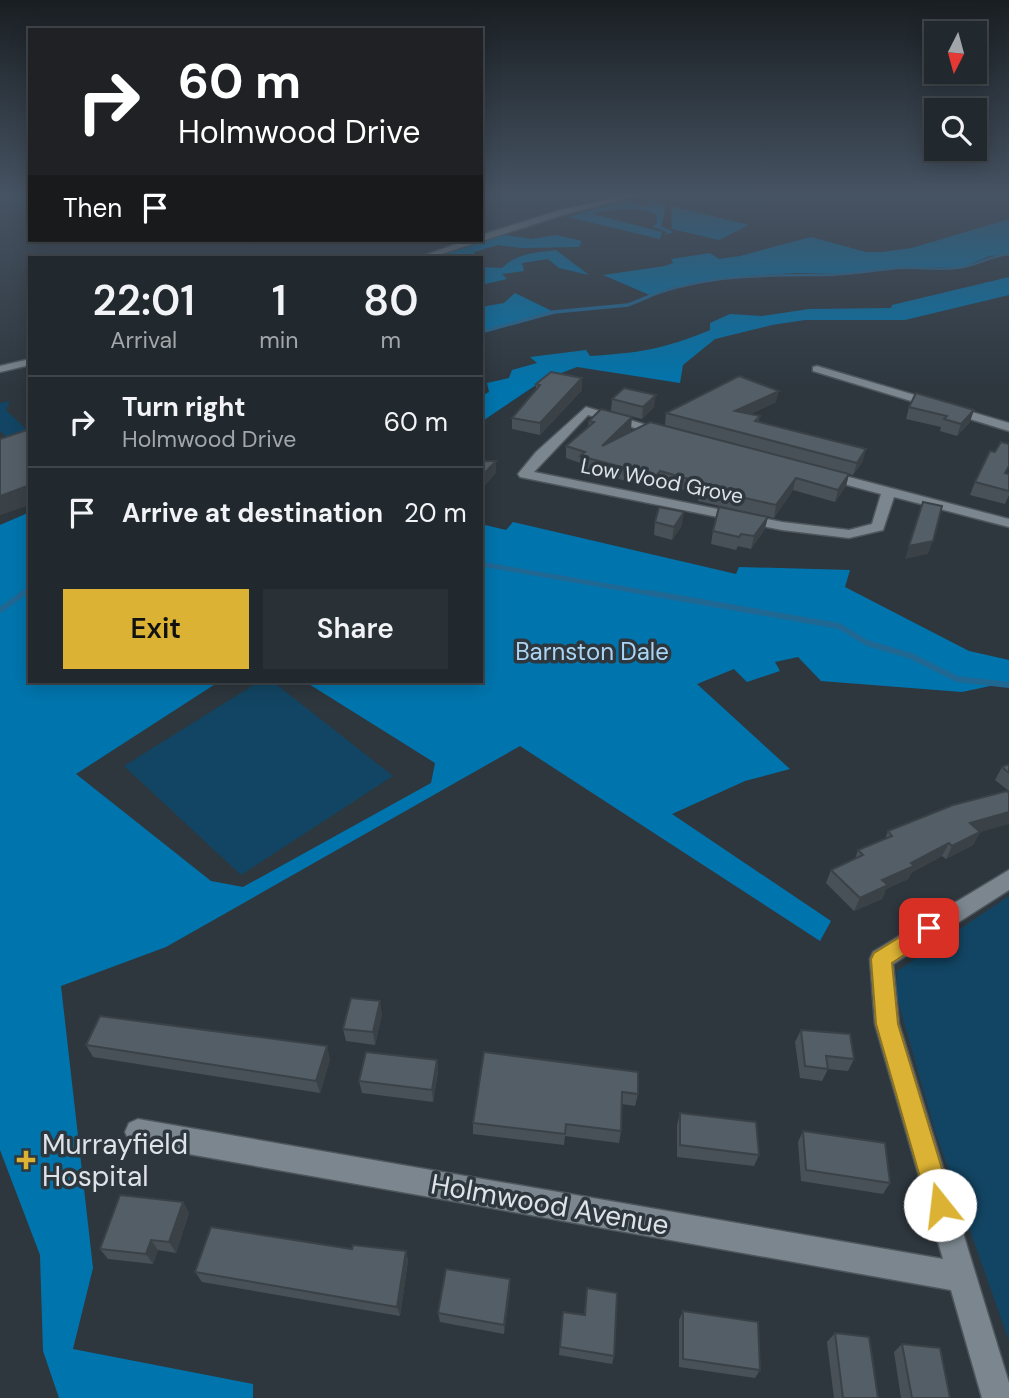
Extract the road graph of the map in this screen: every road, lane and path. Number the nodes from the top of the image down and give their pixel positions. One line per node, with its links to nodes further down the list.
1 (28, 362): 2 (street)
2 (0, 369)
3 (817, 369): 4 (street)
4 (1009, 428)
5 (678, 436): 7 (street, Low Wood Grove)
6 (810, 470): 7 (street)
7 (889, 491): 8 (street)
8 (1009, 523)
9 (1009, 879): 11 (street)
10 (138, 1132): 11 (street, Holmwood Avenue)
11 (961, 1277): 12 (street)
12 (998, 1398)

